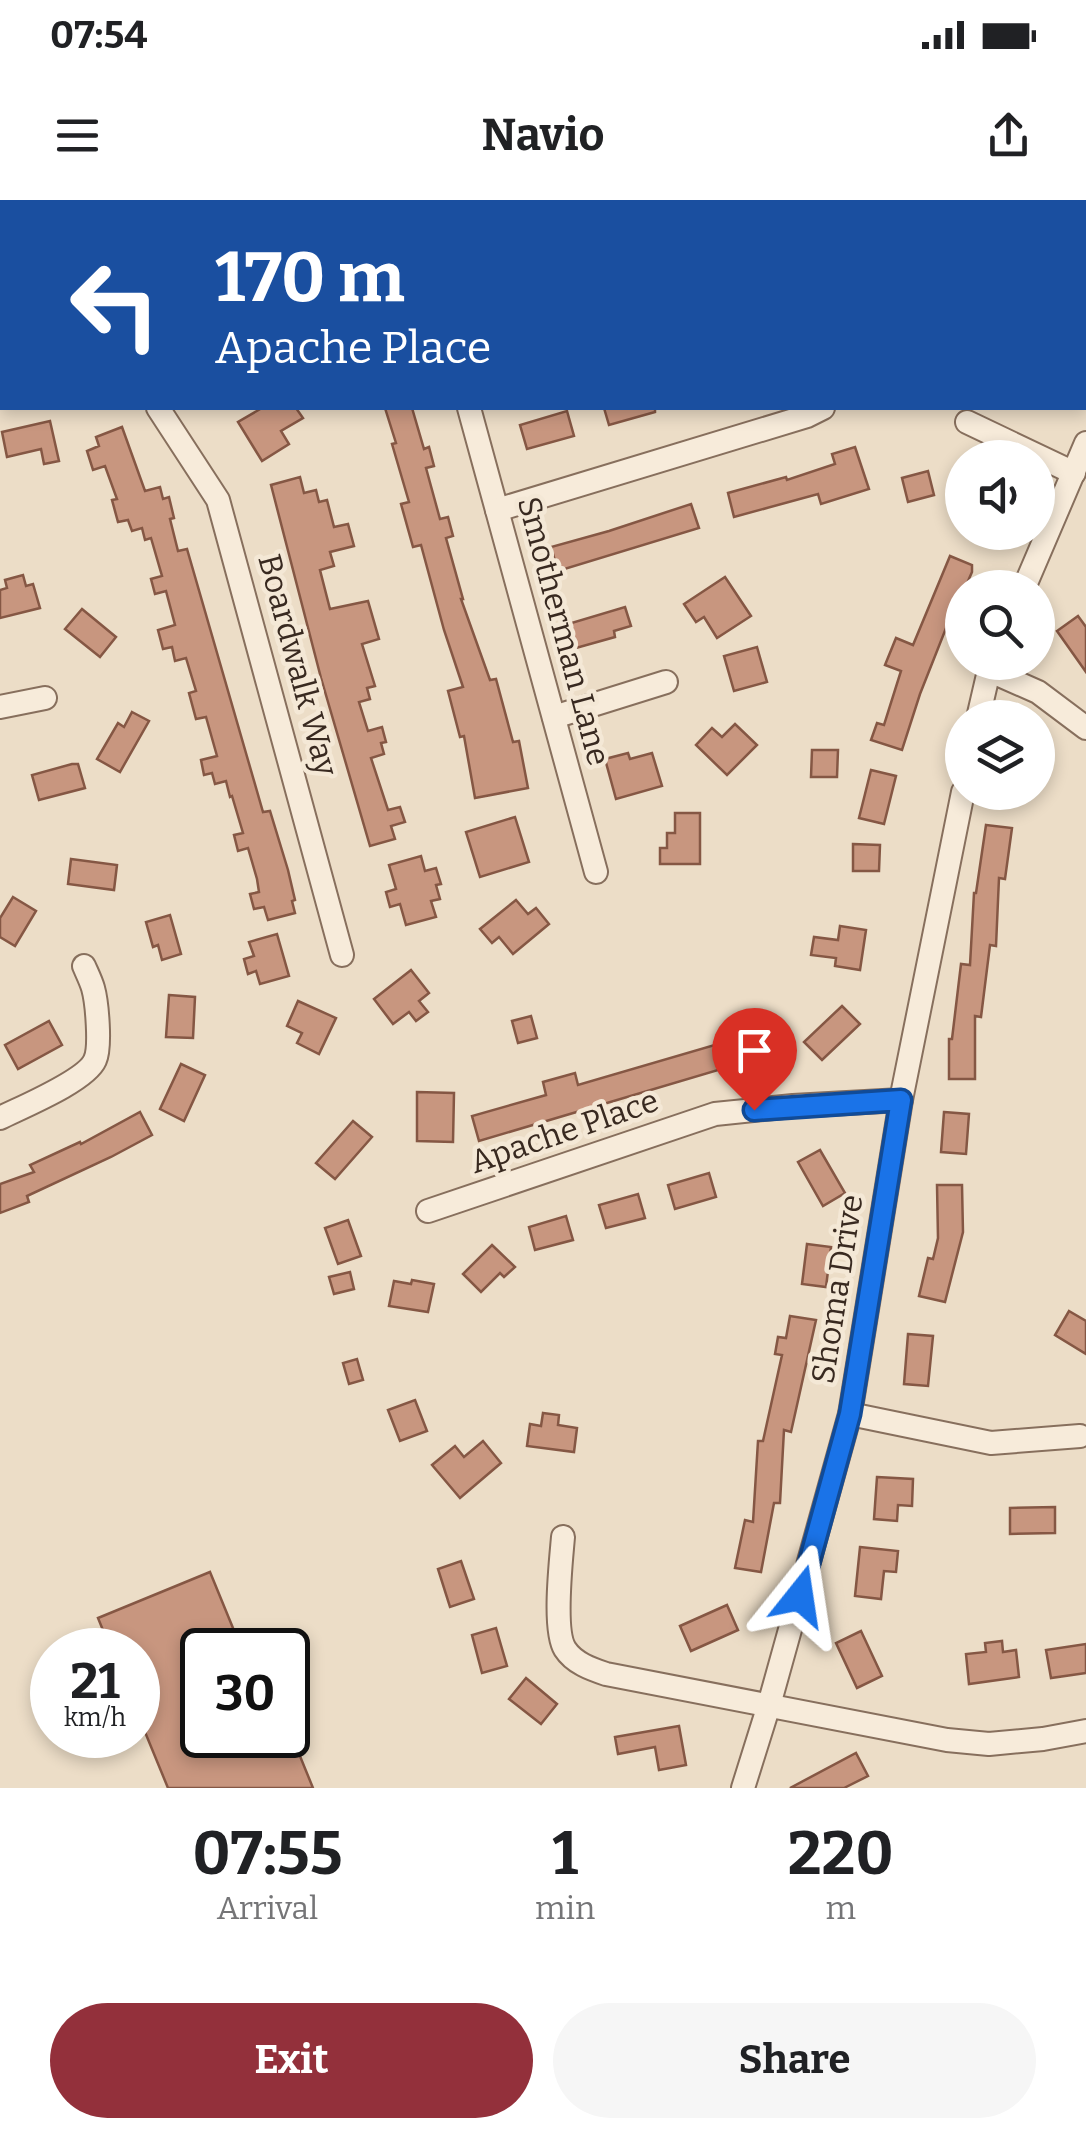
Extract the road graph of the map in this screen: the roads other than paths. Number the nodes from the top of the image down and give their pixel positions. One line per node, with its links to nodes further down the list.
1 (159, 410): 17 (street, Boardwalk Way)
2 (470, 410): 7 (street, Smotherman Lane)
3 (819, 410): 7 (street)
4 (966, 422): 6 (street)
5 (1086, 442): 6 (street)
6 (1074, 474): 8 (street)
7 (497, 510): 13 (street, Smotherman Lane)
8 (1032, 570)
9 (1015, 680): 14 (street)
10 (666, 682): 13 (street)
11 (45, 698): 12 (street)
12 (0, 707)
13 (554, 717): 16 (street, Smotherman Lane)
14 (1086, 728)
15 (959, 810): 19 (street, Shoma Drive)
16 (596, 872)
17 (342, 954)
18 (84, 966): 20 (street)
19 (901, 1100): 21 (street, Apache Place); 22 (street, Shoma Drive)
20 (0, 1118)
21 (428, 1211)
22 (850, 1414): 23 (street); 25 (street, Shoma Drive)
23 (1080, 1436)
24 (563, 1537): 25 (street)
25 (769, 1705): 26 (street); 27 (street, Shoma Drive)
26 (1086, 1731)
27 (743, 1788)

